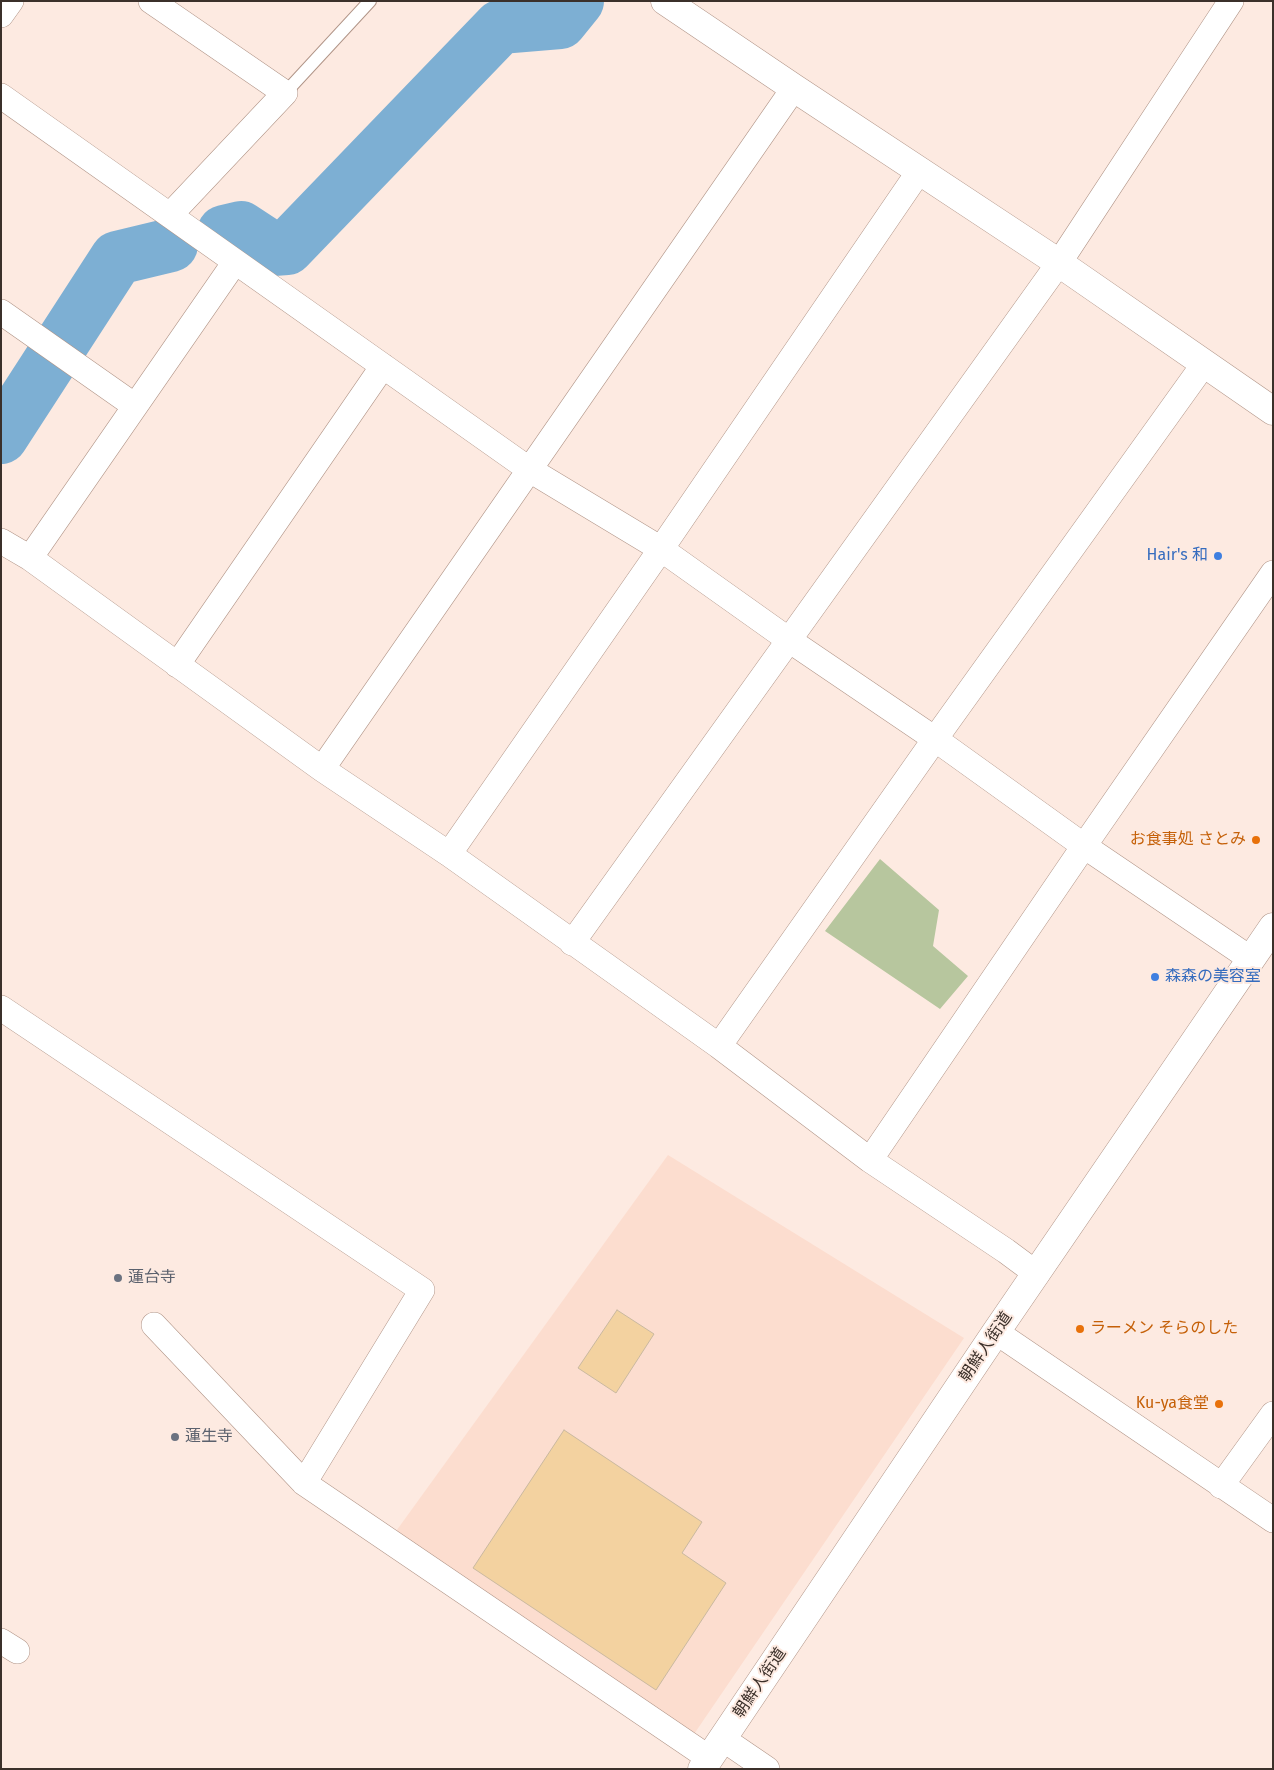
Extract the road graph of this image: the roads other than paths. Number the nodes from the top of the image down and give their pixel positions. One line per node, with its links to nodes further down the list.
1 (11, 1): 6 (street)
2 (151, 1): 8 (street)
3 (370, 1): 8 (lane)
4 (665, 1): 7 (street)
5 (1231, 1): 13 (street)
6 (1, 15)
7 (794, 88): 10 (street); 19 (street)
8 (285, 93): 11 (street)
9 (1, 96): 11 (street)
10 (920, 170): 13 (street); 21 (street)
11 (170, 215): 12 (street)
12 (235, 262): 16 (street); 17 (street)
13 (1059, 263): 15 (street); 24 (street)
14 (1, 312): 17 (street)
15 (1204, 364): 18 (street); 26 (street)
16 (383, 366): 19 (street); 25 (street)
17 (135, 406): 22 (street)
18 (1273, 411)
19 (530, 470): 21 (street); 27 (street)
20 (1, 541): 22 (street)
21 (661, 550): 24 (street); 29 (street)
22 (30, 558): 25 (street)
23 (1273, 573): 28 (street)
24 (789, 640): 26 (street); 31 (street)
25 (177, 665): 27 (street)
26 (935, 739): 28 (street); 34 (street)
27 (322, 770): 29 (street)
28 (1084, 846): 32 (street); 35 (street)
29 (449, 854): 31 (street)
30 (1273, 927): 32 (street, 朝鮮人街道)
31 (572, 943): 34 (street)
32 (1251, 959): 36 (street, 朝鮮人街道)
33 (1, 1008): 40 (street)
34 (718, 1046): 35 (street)
35 (870, 1160): 36 (street)
36 (1037, 1274): 38 (street, 朝鮮人街道)
37 (154, 1325): 40 (street)
38 (996, 1332): 41 (street); 43 (street, 朝鮮人街道)
39 (1273, 1414): 41 (street)
40 (304, 1484): 43 (street)
41 (1221, 1486): 42 (street)
42 (1273, 1520)
43 (712, 1755): 44 (street)
44 (767, 1769)

